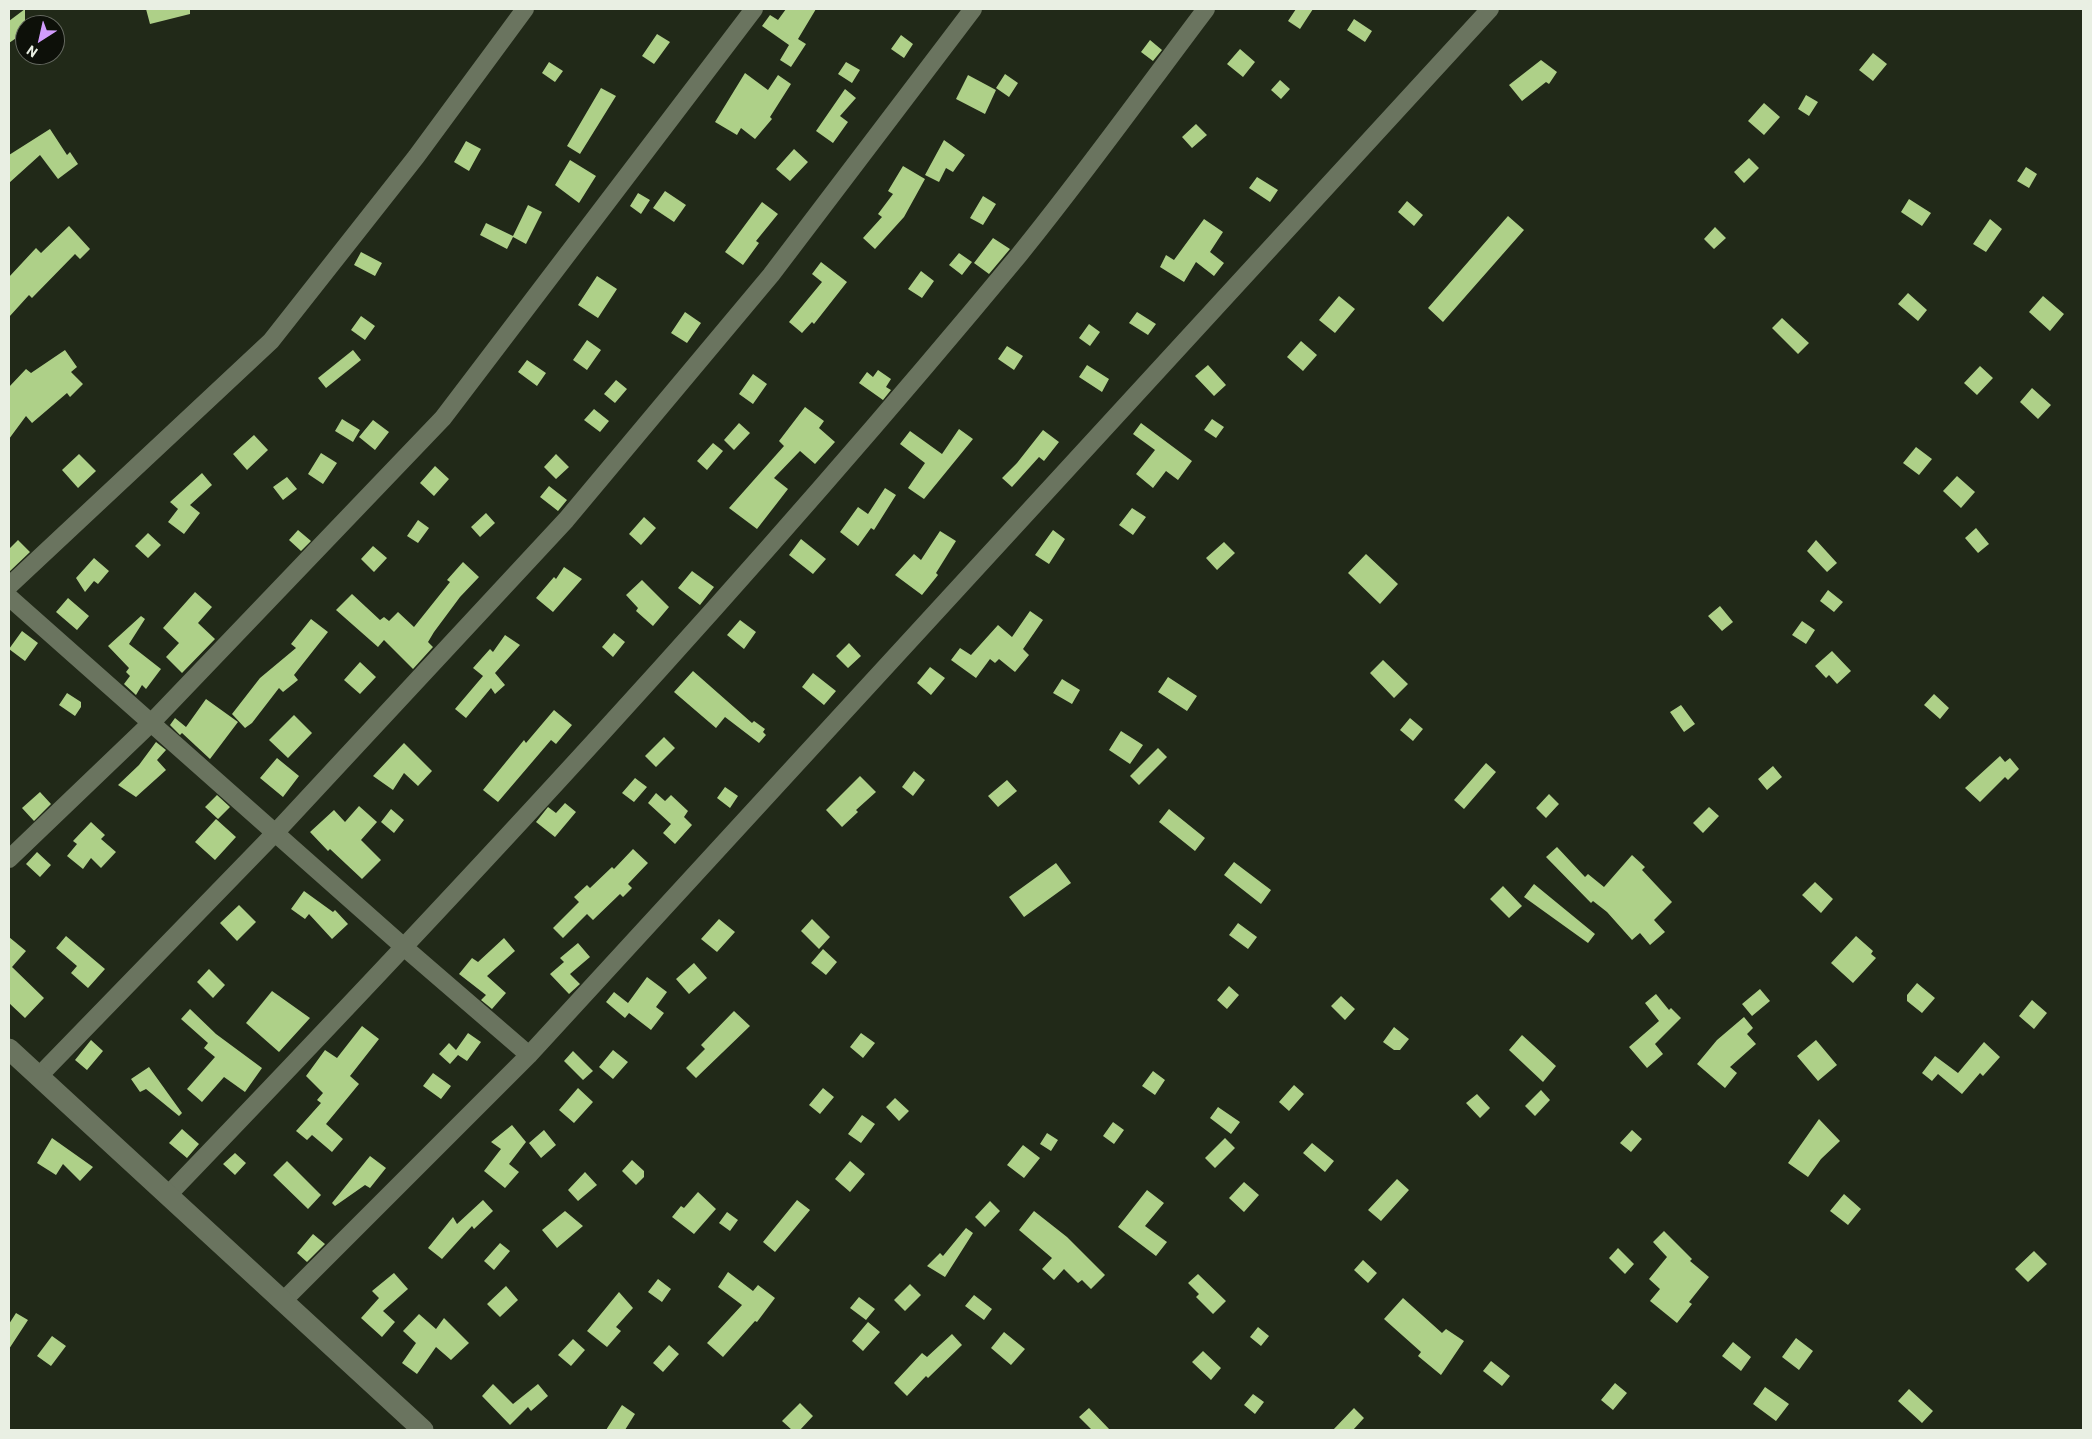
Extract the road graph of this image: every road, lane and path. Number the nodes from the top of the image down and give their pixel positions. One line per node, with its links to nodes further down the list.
1 (524, 9): 6 (street)
2 (754, 9): 8 (street)
3 (974, 9): 9 (street)
4 (1206, 9): 11 (street)
5 (1490, 9): 13 (street)
6 (9, 586)
7 (9, 597): 8 (street)
8 (151, 723): 9 (street); 10 (street)
9 (276, 832): 11 (street); 14 (street)
10 (9, 859)
11 (405, 948): 13 (street); 15 (street)
12 (9, 1048): 14 (street)
13 (529, 1055): 16 (street)
14 (39, 1076): 15 (street)
15 (168, 1195): 16 (street)
16 (283, 1301): 17 (street)
17 (423, 1430)

